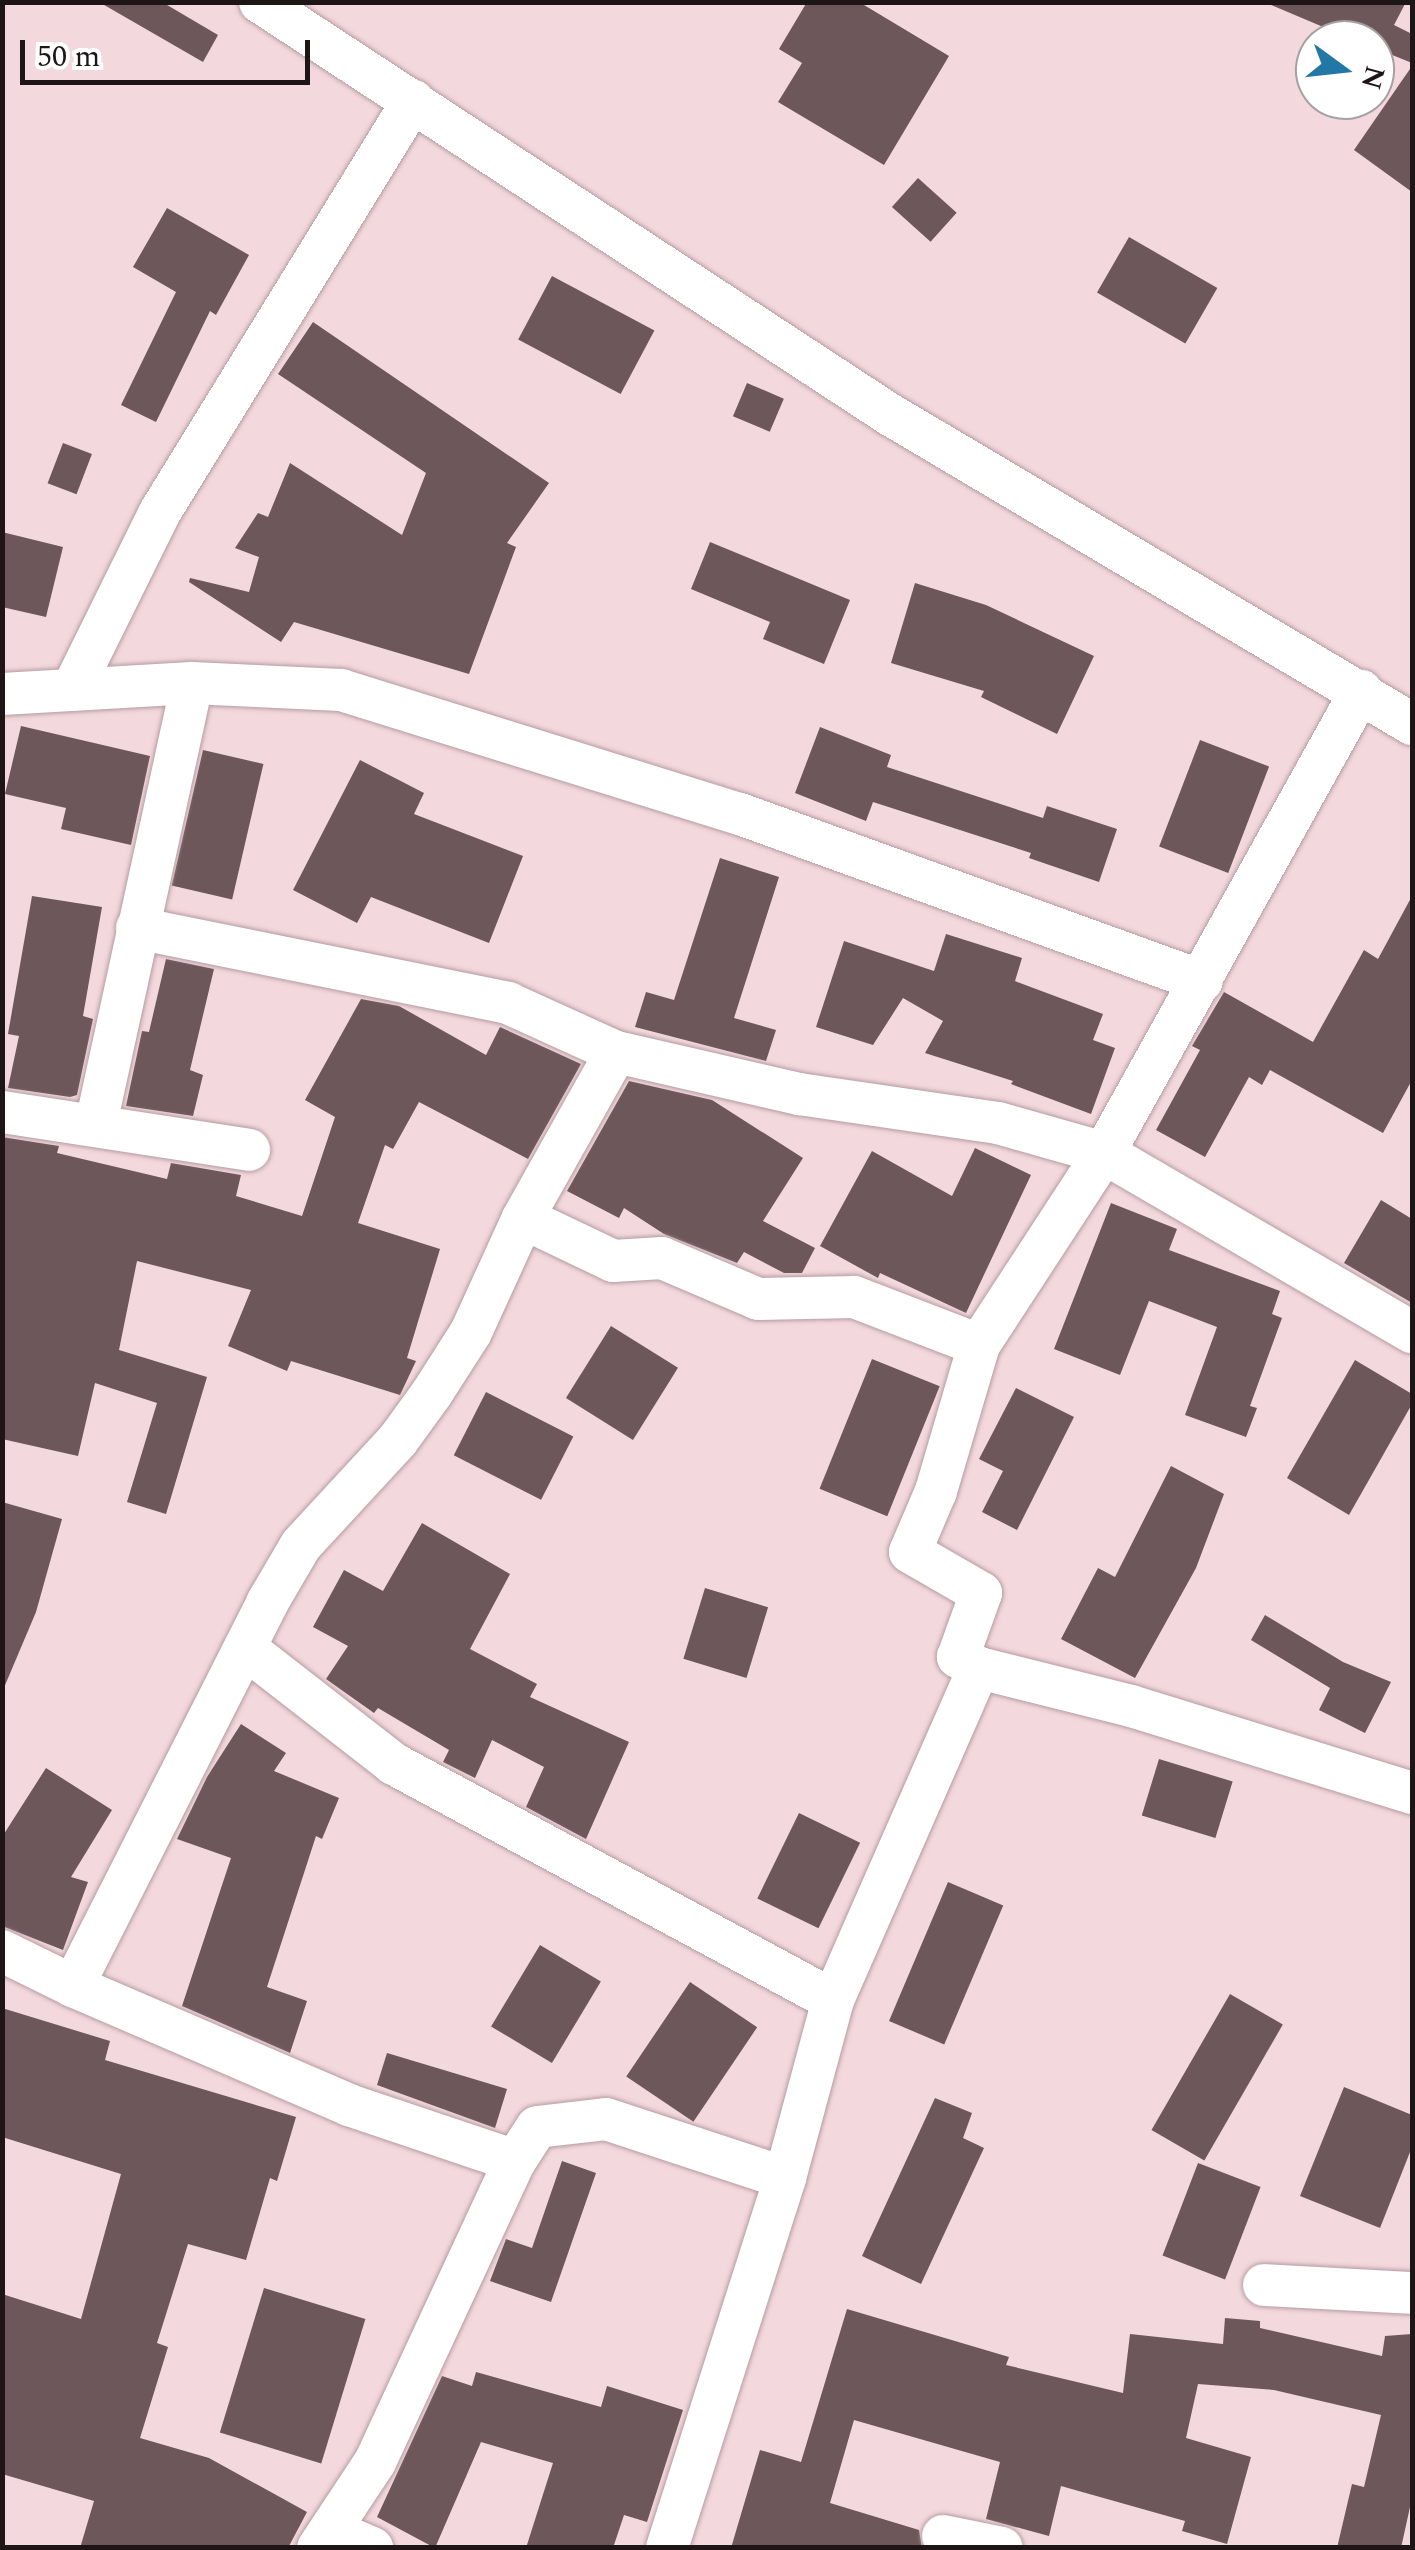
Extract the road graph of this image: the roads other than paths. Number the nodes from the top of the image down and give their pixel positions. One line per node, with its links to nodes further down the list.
1 (260, 2): 2 (street)
2 (414, 102): 4 (street); 5 (street)
3 (192, 683): 4 (street); 8 (street); 9 (street)
4 (72, 690): 6 (street)
5 (1361, 691): 7 (street); 9 (street)
6 (2, 694)
7 (1412, 724)
8 (137, 928): 10 (street); 12 (street)
9 (1202, 982): 14 (street)
10 (616, 1052): 14 (street); 15 (street)
11 (2, 1112): 12 (street)
12 (96, 1124): 13 (street)
13 (249, 1150)
14 (1104, 1153): 16 (street); 17 (street)
15 (523, 1218): 17 (street); 18 (street)
16 (1412, 1332)
17 (979, 1345): 19 (street)
18 (245, 1648): 22 (street); 23 (street)
19 (978, 1668): 20 (street); 23 (street)
20 (1412, 1793)
21 (2, 1951): 22 (street)
22 (72, 1986): 24 (street)
23 (833, 2000): 25 (street)
24 (515, 2161): 25 (street); 29 (street)
25 (785, 2178): 31 (street)
26 (1264, 2285): 27 (street)
27 (1412, 2293)
28 (942, 2536): 32 (street)
29 (324, 2539): 30 (street)
30 (372, 2548)
31 (667, 2548)
32 (1002, 2548)

